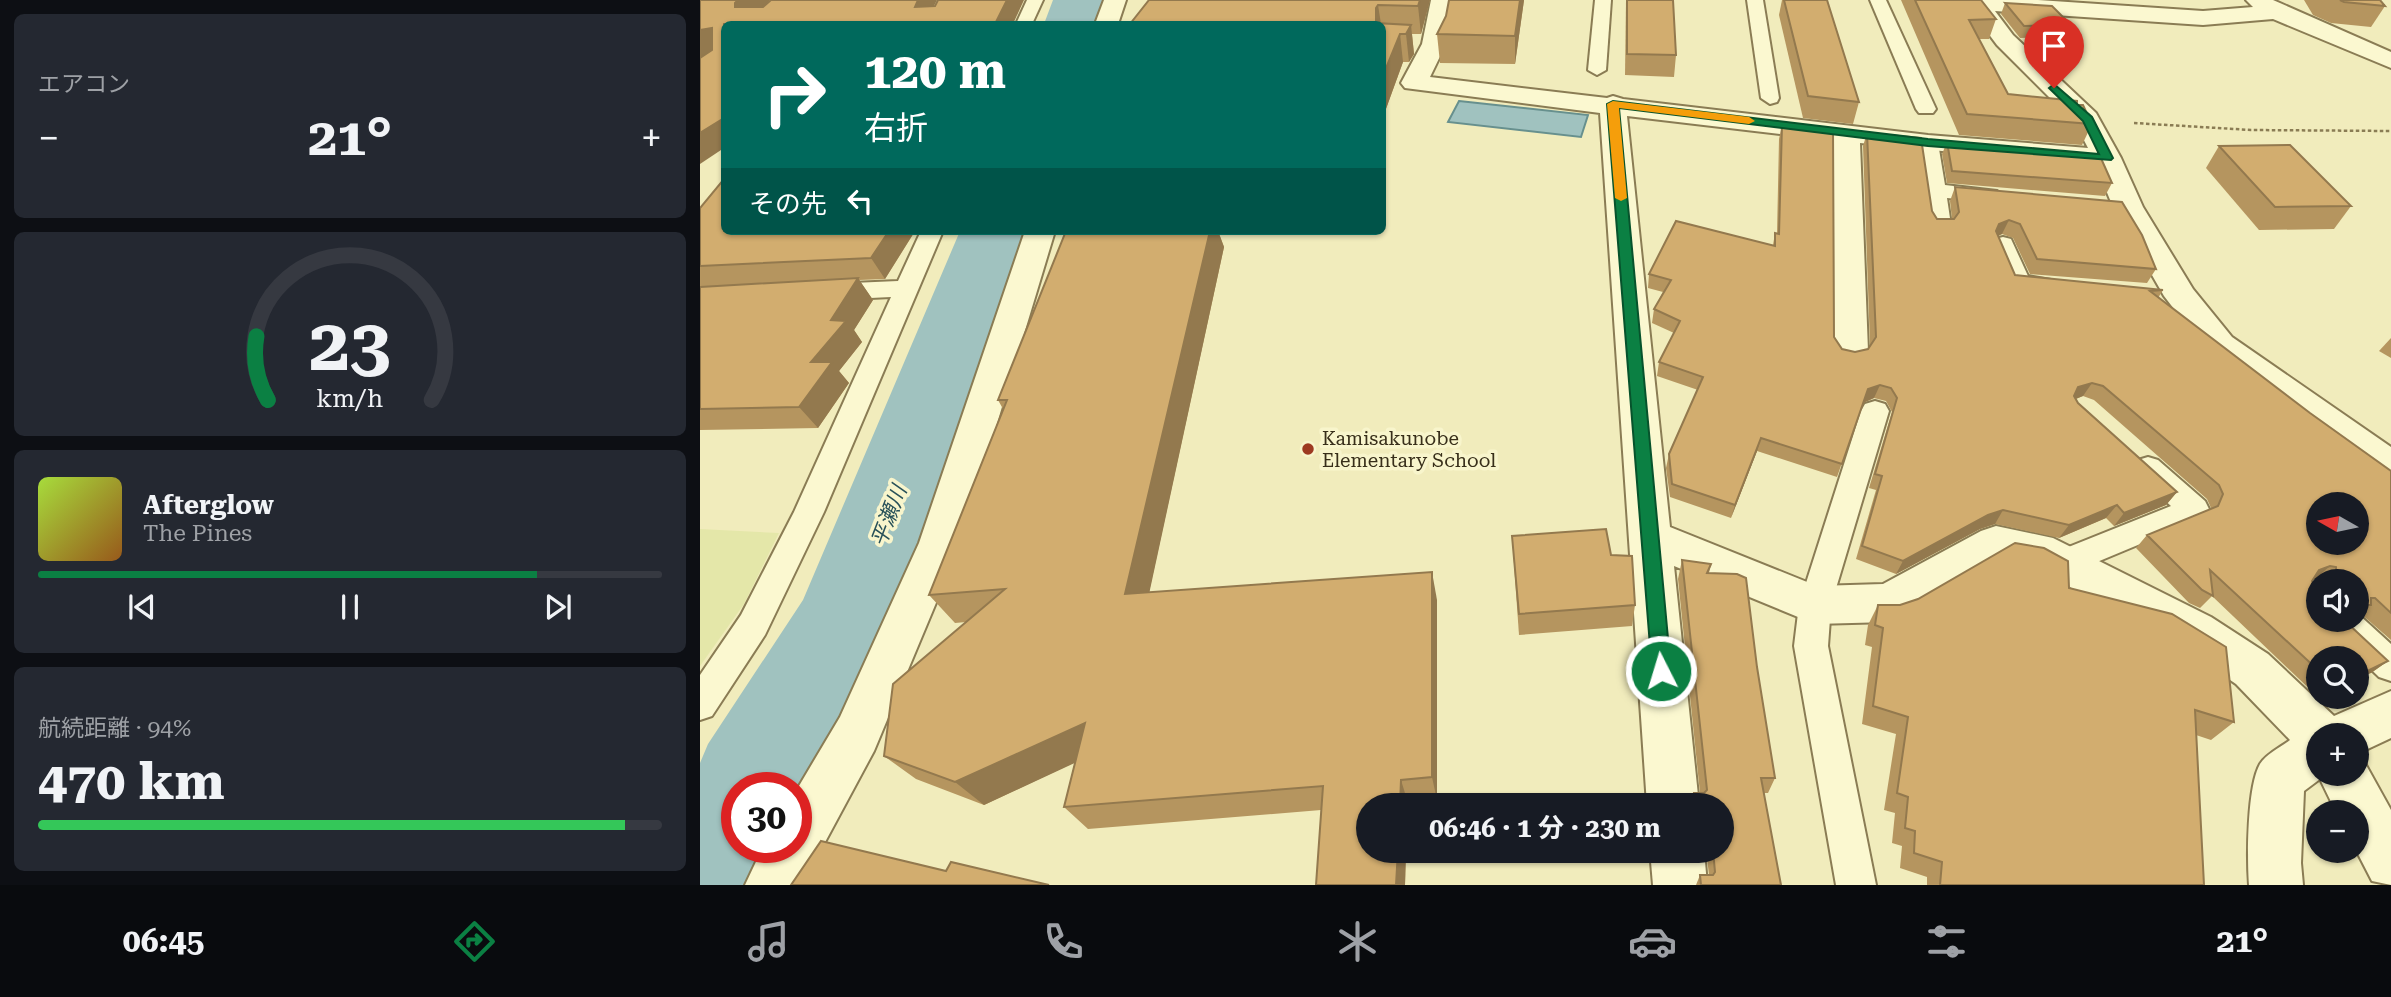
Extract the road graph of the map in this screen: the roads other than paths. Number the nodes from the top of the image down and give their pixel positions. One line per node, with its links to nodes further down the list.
1 (1035, 0): 10 (lane)
2 (1115, 0): 11 (street)
3 (1442, 0): 15 (street)
4 (1603, 0): 13 (lane)
5 (1755, 0): 14 (lane)
6 (1878, 0): 16 (lane)
7 (1937, 0): 8 (street)
8 (1977, 1): 9 (street); 19 (street)
9 (2267, 6): 12 (street)
10 (1025, 21)
11 (1108, 21)
12 (2391, 61)
13 (1597, 70)
14 (1770, 99)
15 (1613, 104): 17 (street); 33 (street)
16 (1926, 109)
17 (1846, 132): 18 (street); 29 (street)
18 (1928, 142): 19 (street); 20 (lane)
19 (2107, 158): 32 (street)
20 (1936, 191): 21 (lane); 22 (lane)
21 (2005, 197)
22 (1940, 225)
23 (930, 235): 27 (lane)
24 (1039, 235): 47 (street)
25 (2003, 244): 26 (lane)
26 (2059, 286)
27 (906, 288): 28 (lane); 38 (lane)
28 (807, 293)
29 (1850, 351)
30 (1875, 411): 35 (lane)
31 (2123, 445): 34 (lane)
32 (2391, 467)
33 (1650, 537): 35 (street); 45 (street)
34 (2062, 563): 35 (street); 40 (street)
35 (1815, 605): 53 (lane)
36 (2355, 632): 37 (lane)
37 (2391, 666)
38 (700, 704)
39 (2391, 713): 41 (street)
40 (2307, 723)
41 (2369, 724)
42 (2306, 759): 54 (street)
43 (2369, 783): 46 (street)
44 (2350, 786): 48 (street)
45 (1672, 793)
46 (2391, 804)
47 (812, 814)
48 (2391, 862)
49 (784, 863): 51 (street)
50 (1678, 863): 52 (street)
51 (772, 885)
52 (1680, 885)
53 (1856, 885)
54 (2276, 885)

